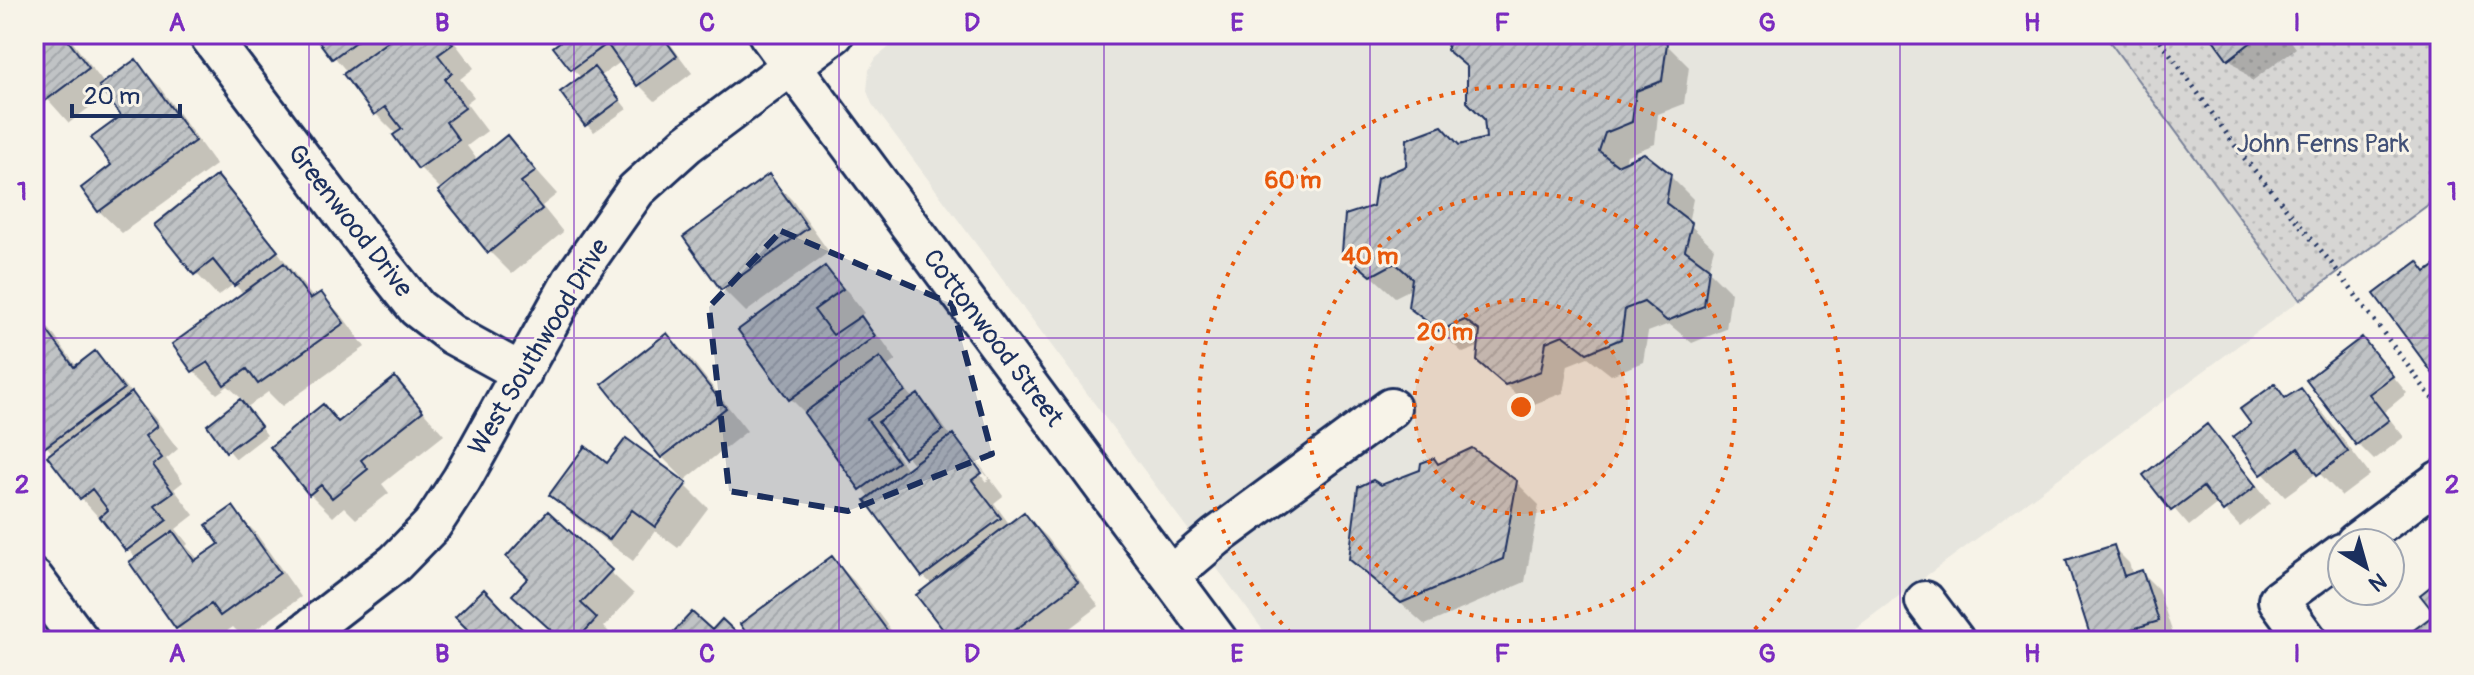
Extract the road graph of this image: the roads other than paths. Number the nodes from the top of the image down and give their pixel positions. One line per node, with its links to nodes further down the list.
1 (208, 34): 5 (street, Greenwood Drive)
2 (768, 34): 4 (street, Cottonwood Street)
3 (834, 34): 4 (street, West Southwood Drive)
4 (791, 66): 5 (street, West Southwood Drive); 10 (street, Cottonwood Street)
5 (522, 373): 14 (street, West Southwood Drive)
6 (1391, 408): 10 (street)
7 (2440, 480): 8 (street)
8 (2377, 527)
9 (2326, 565): 17 (street)
10 (1170, 576): 15 (street, Cottonwood Street)
11 (34, 579): 13 (street)
12 (1925, 601): 16 (street)
13 (80, 641)
14 (294, 641)
15 (1218, 641)
16 (1955, 641)
17 (2308, 641)

